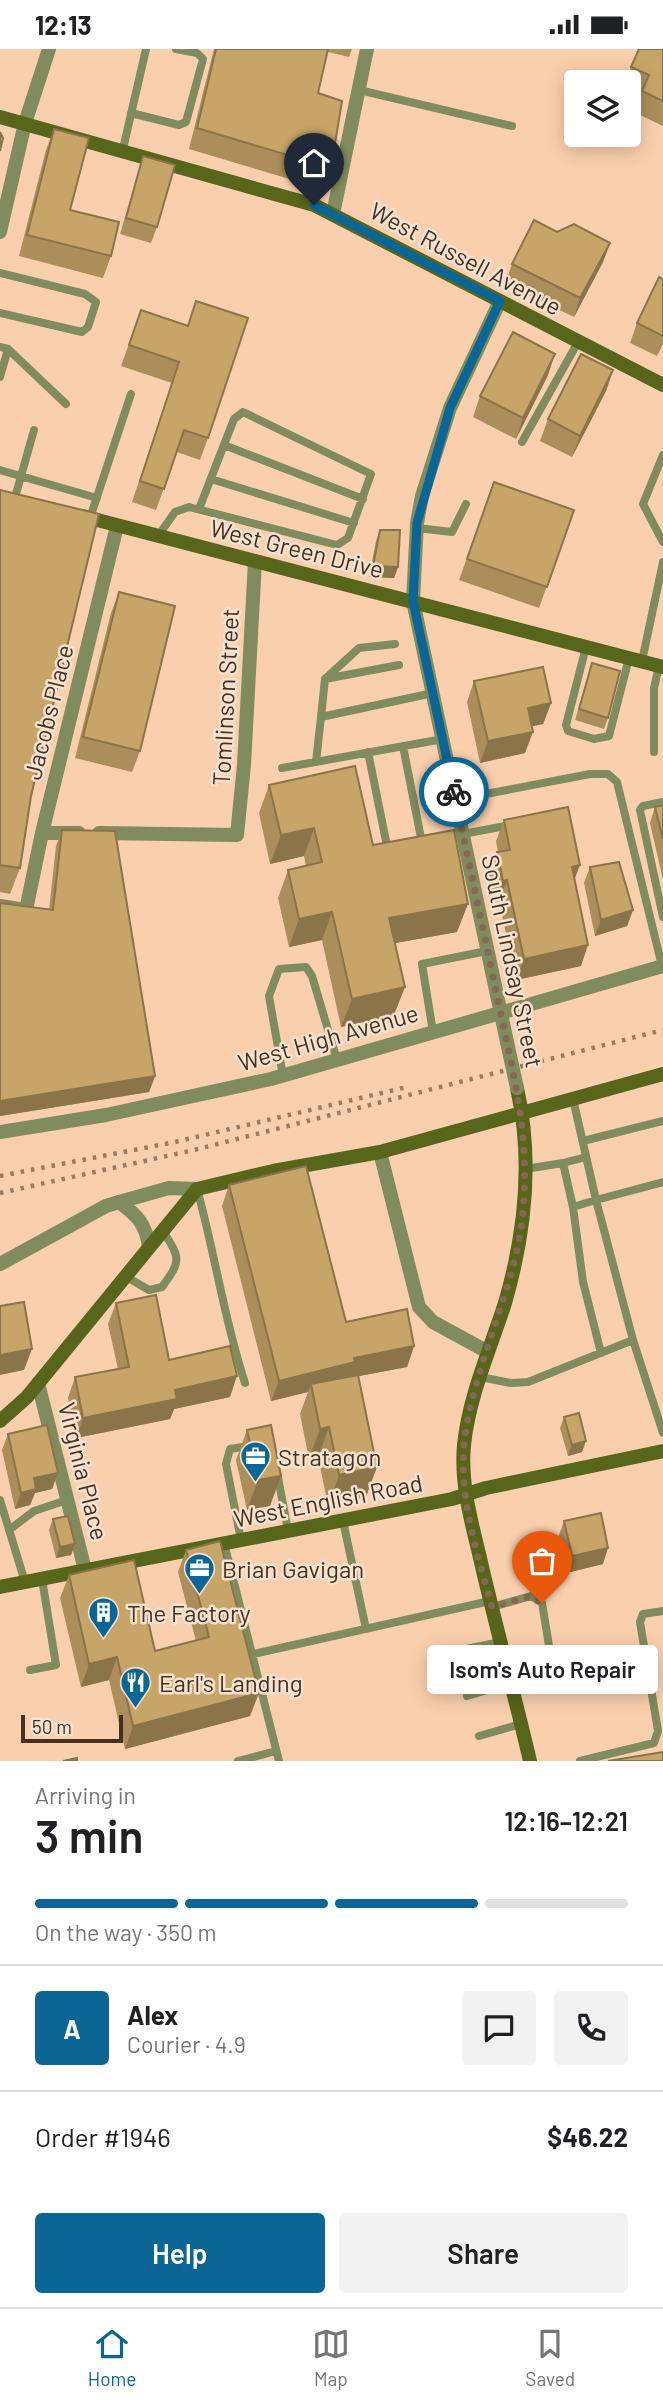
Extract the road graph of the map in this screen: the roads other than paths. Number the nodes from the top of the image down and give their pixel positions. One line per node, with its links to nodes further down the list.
1 (49, 49): 8 (street)
2 (146, 49): 6 (lane)
3 (176, 49): 6 (lane)
4 (367, 49): 5 (street)
5 (359, 90): 9 (lane); 11 (street)
6 (131, 113): 10 (lane)
7 (0, 117): 8 (main road, West Russell Avenue)
8 (25, 123): 10 (main road, West Russell Avenue); 12 (street)
9 (512, 126)
10 (123, 149): 11 (main road, West Russell Avenue)
11 (333, 214): 14 (main road, West Russell Avenue)
12 (0, 232)
13 (0, 273): 15 (lane)
14 (500, 301): 16 (main road, West Russell Avenue); 40 (street, South Lindsay Street)
15 (0, 313)
16 (578, 342): 18 (lane); 21 (main road, West Russell Avenue)
17 (4, 348): 20 (lane); 23 (lane)
18 (567, 362): 19 (lane); 25 (lane)
19 (576, 367)
20 (0, 377)
21 (663, 386)
22 (131, 394): 31 (lane)
23 (66, 404)
24 (34, 430): 29 (lane)
25 (522, 442)
26 (224, 445): 30 (lane); 32 (lane); 32 (lane)
27 (663, 454): 42 (lane)
28 (0, 470): 29 (lane)
29 (20, 475): 31 (lane); 33 (lane)
30 (211, 479): 35 (lane); 38 (lane)
31 (97, 498): 37 (lane)
32 (363, 499): 38 (lane)
33 (14, 501)
34 (466, 504): 40 (lane)
35 (199, 509): 38 (lane); 41 (lane)
36 (68, 513): 37 (main road, West Green Drive)
37 (90, 518): 39 (main road, West Green Drive)
38 (354, 523)
39 (117, 526): 41 (main road, West Green Drive); 63 (street, Jacobs Place)
40 (417, 528): 45 (street, South Lindsay Street)
41 (158, 536): 43 (main road, West Green Drive)
42 (663, 542)
43 (255, 561): 45 (main road, West Green Drive); 63 (street, Tomlinson Street)
44 (663, 562): 48 (lane)
45 (413, 601): 47 (main road, West Green Drive); 52 (street, South Lindsay Street)
46 (395, 644): 51 (lane)
47 (586, 647): 48 (main road, West Green Drive); 48 (lane)
48 (636, 659): 50 (main road, West Green Drive)
49 (399, 665): 51 (lane)
50 (661, 666): 56 (lane)
51 (325, 679): 53 (lane)
52 (433, 693): 53 (lane); 54 (street, South Lindsay Street)
53 (321, 717): 58 (lane)
54 (443, 739): 55 (lane); 60 (street, South Lindsay Street)
55 (403, 746): 57 (lane); 65 (lane)
56 (654, 752)
57 (368, 753): 58 (lane); 66 (lane)
58 (316, 762): 59 (lane)
59 (282, 768)
60 (456, 800): 64 (street, South Lindsay Street); 70 (lane)
61 (663, 802): 68 (lane)
62 (528, 822): 64 (lane)
63 (42, 833): 67 (street, Jacobs Place)
64 (463, 834): 69 (street, South Lindsay Street)
65 (407, 850)
66 (396, 853)
67 (0, 906)
68 (663, 917)
69 (488, 951): 71 (street, South Lindsay Street); 72 (lane)
70 (663, 966): 71 (street, West High Avenue)
71 (500, 1011): 72 (street, West High Avenue); 76 (street, South Lindsay Street, bridge)
72 (433, 1032): 73 (street, West High Avenue)
73 (337, 1060): 75 (street, West High Avenue); 75 (lane)
74 (663, 1074): 77 (main road)
75 (284, 1076): 80 (street, West High Avenue)
76 (517, 1089): 78 (main road, South Lindsay Street)
77 (573, 1099): 78 (main road); 81 (lane)
78 (523, 1113): 82 (main road); 85 (main road, South Lindsay Street)
79 (663, 1121): 81 (lane)
80 (0, 1132)
81 (583, 1142): 83 (lane)
82 (380, 1152): 87 (main road); 96 (street)
83 (586, 1157): 84 (lane); 88 (lane)
84 (563, 1163): 85 (lane); 90 (lane)
85 (525, 1169): 96 (main road, South Lindsay Street)
86 (663, 1182): 88 (lane)
87 (197, 1189): 89 (street); 91 (main road); 100 (lane)
88 (596, 1201): 90 (lane); 95 (lane)
89 (119, 1202): 92 (street); 93 (street)
90 (573, 1207): 97 (lane)
91 (163, 1231): 92 (main road); 94 (lane)
92 (149, 1247): 94 (main road)
93 (0, 1264)
94 (125, 1276): 99 (main road)
95 (632, 1340): 97 (lane); 102 (lane)
96 (488, 1352): 98 (main road, South Lindsay Street)
97 (601, 1353): 98 (lane)
98 (480, 1377): 106 (main road, South Lindsay Street)
99 (38, 1383): 101 (main road); 108 (street, Virginia Place)
100 (245, 1383)
101 (0, 1421)
102 (663, 1433)
103 (263, 1444): 112 (lane)
104 (663, 1451): 106 (main road, West English Road)
105 (276, 1468): 111 (lane)
106 (466, 1495): 109 (main road, West English Road); 118 (main road, South Lindsay Street)
107 (0, 1500): 110 (lane)
108 (67, 1500): 110 (lane); 114 (street, Virginia Place)
109 (343, 1521): 111 (main road, West English Road); 120 (lane)
110 (9, 1530): 116 (lane)
111 (288, 1531): 112 (main road, West English Road)
112 (241, 1540): 113 (main road, West English Road)
113 (224, 1543): 114 (main road, West English Road); 124 (lane)
114 (85, 1570): 115 (main road, West English Road)
115 (42, 1579): 116 (main road, West English Road); 125 (lane)
116 (25, 1582): 117 (main road, West English Road)
117 (0, 1587)
118 (491, 1604): 120 (lane); 121 (main road, South Lindsay Street); 126 (lane)
119 (663, 1611): 123 (lane)
120 (366, 1629): 124 (lane)
121 (501, 1642): 122 (lane); 127 (main road, South Lindsay Street)
122 (461, 1650)
123 (645, 1652): 126 (lane); 135 (lane)
124 (253, 1654): 131 (lane)
125 (30, 1670)
126 (553, 1670): 127 (lane)
127 (511, 1683): 128 (lane); 129 (main road, South Lindsay Street)
128 (467, 1696)
129 (521, 1724): 130 (lane); 134 (main road, South Lindsay Street)
130 (478, 1736)
131 (276, 1751): 132 (lane); 133 (lane)
132 (238, 1761)
133 (279, 1761)
134 (530, 1761)
135 (580, 1761)

